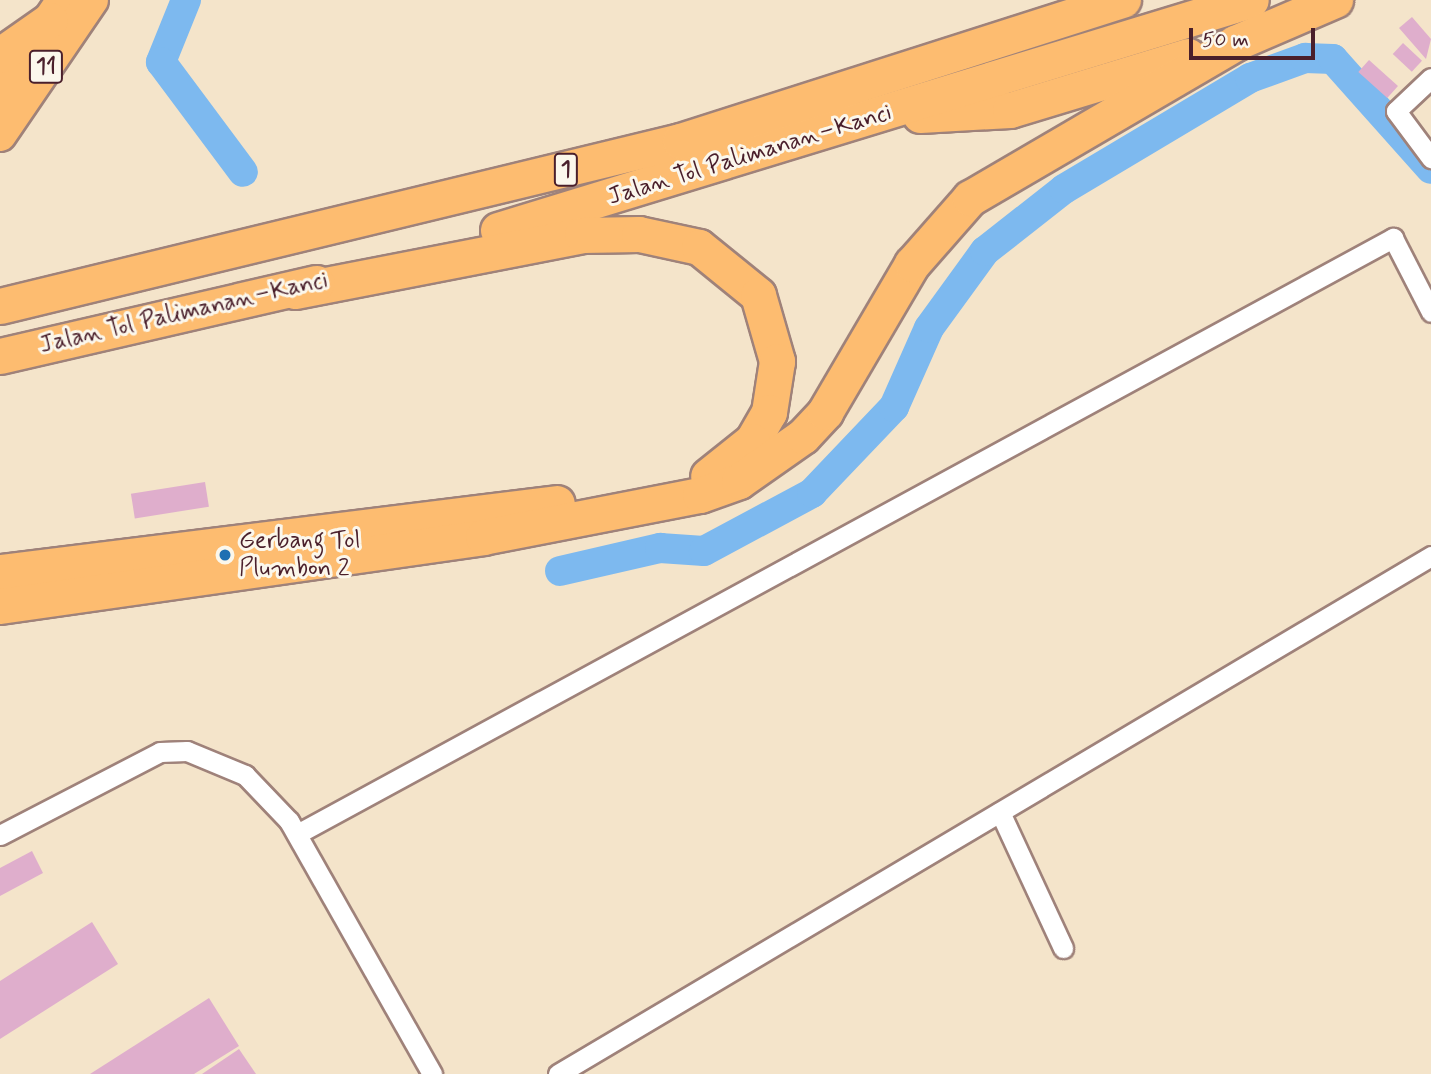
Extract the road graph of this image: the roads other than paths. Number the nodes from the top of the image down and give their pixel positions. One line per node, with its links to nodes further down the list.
1 (92, 0): 11 (highway, 11)
2 (1123, 0): 14 (highway, Jalan Tol Palimanan–Kanci / 1)
3 (1251, 0): 10 (highway, Jalan Tol Palimanan–Kanci / 1)
4 (1335, 0): 6 (highway)
5 (57, 10): 7 (highway); 9 (highway, 11)
6 (1235, 43): 10 (highway); 19 (highway)
7 (0, 55)
8 (1431, 78): 12 (street)
9 (0, 92)
10 (881, 113): 13 (highway, Jalan Tol Palimanan–Kanci / 1)
11 (0, 135)
12 (1431, 158)
13 (295, 292): 16 (highway, Jalan Tol Palimanan–Kanci / 1); 18 (highway)
14 (0, 306)
15 (1431, 312): 21 (street)
16 (0, 356)
17 (1431, 556): 20 (street)
18 (0, 572)
19 (0, 606)
20 (999, 812): 23 (street); 25 (street)
21 (297, 834): 22 (street); 24 (street)
22 (0, 835)
23 (1063, 948)
24 (432, 1074)
25 (558, 1074)

